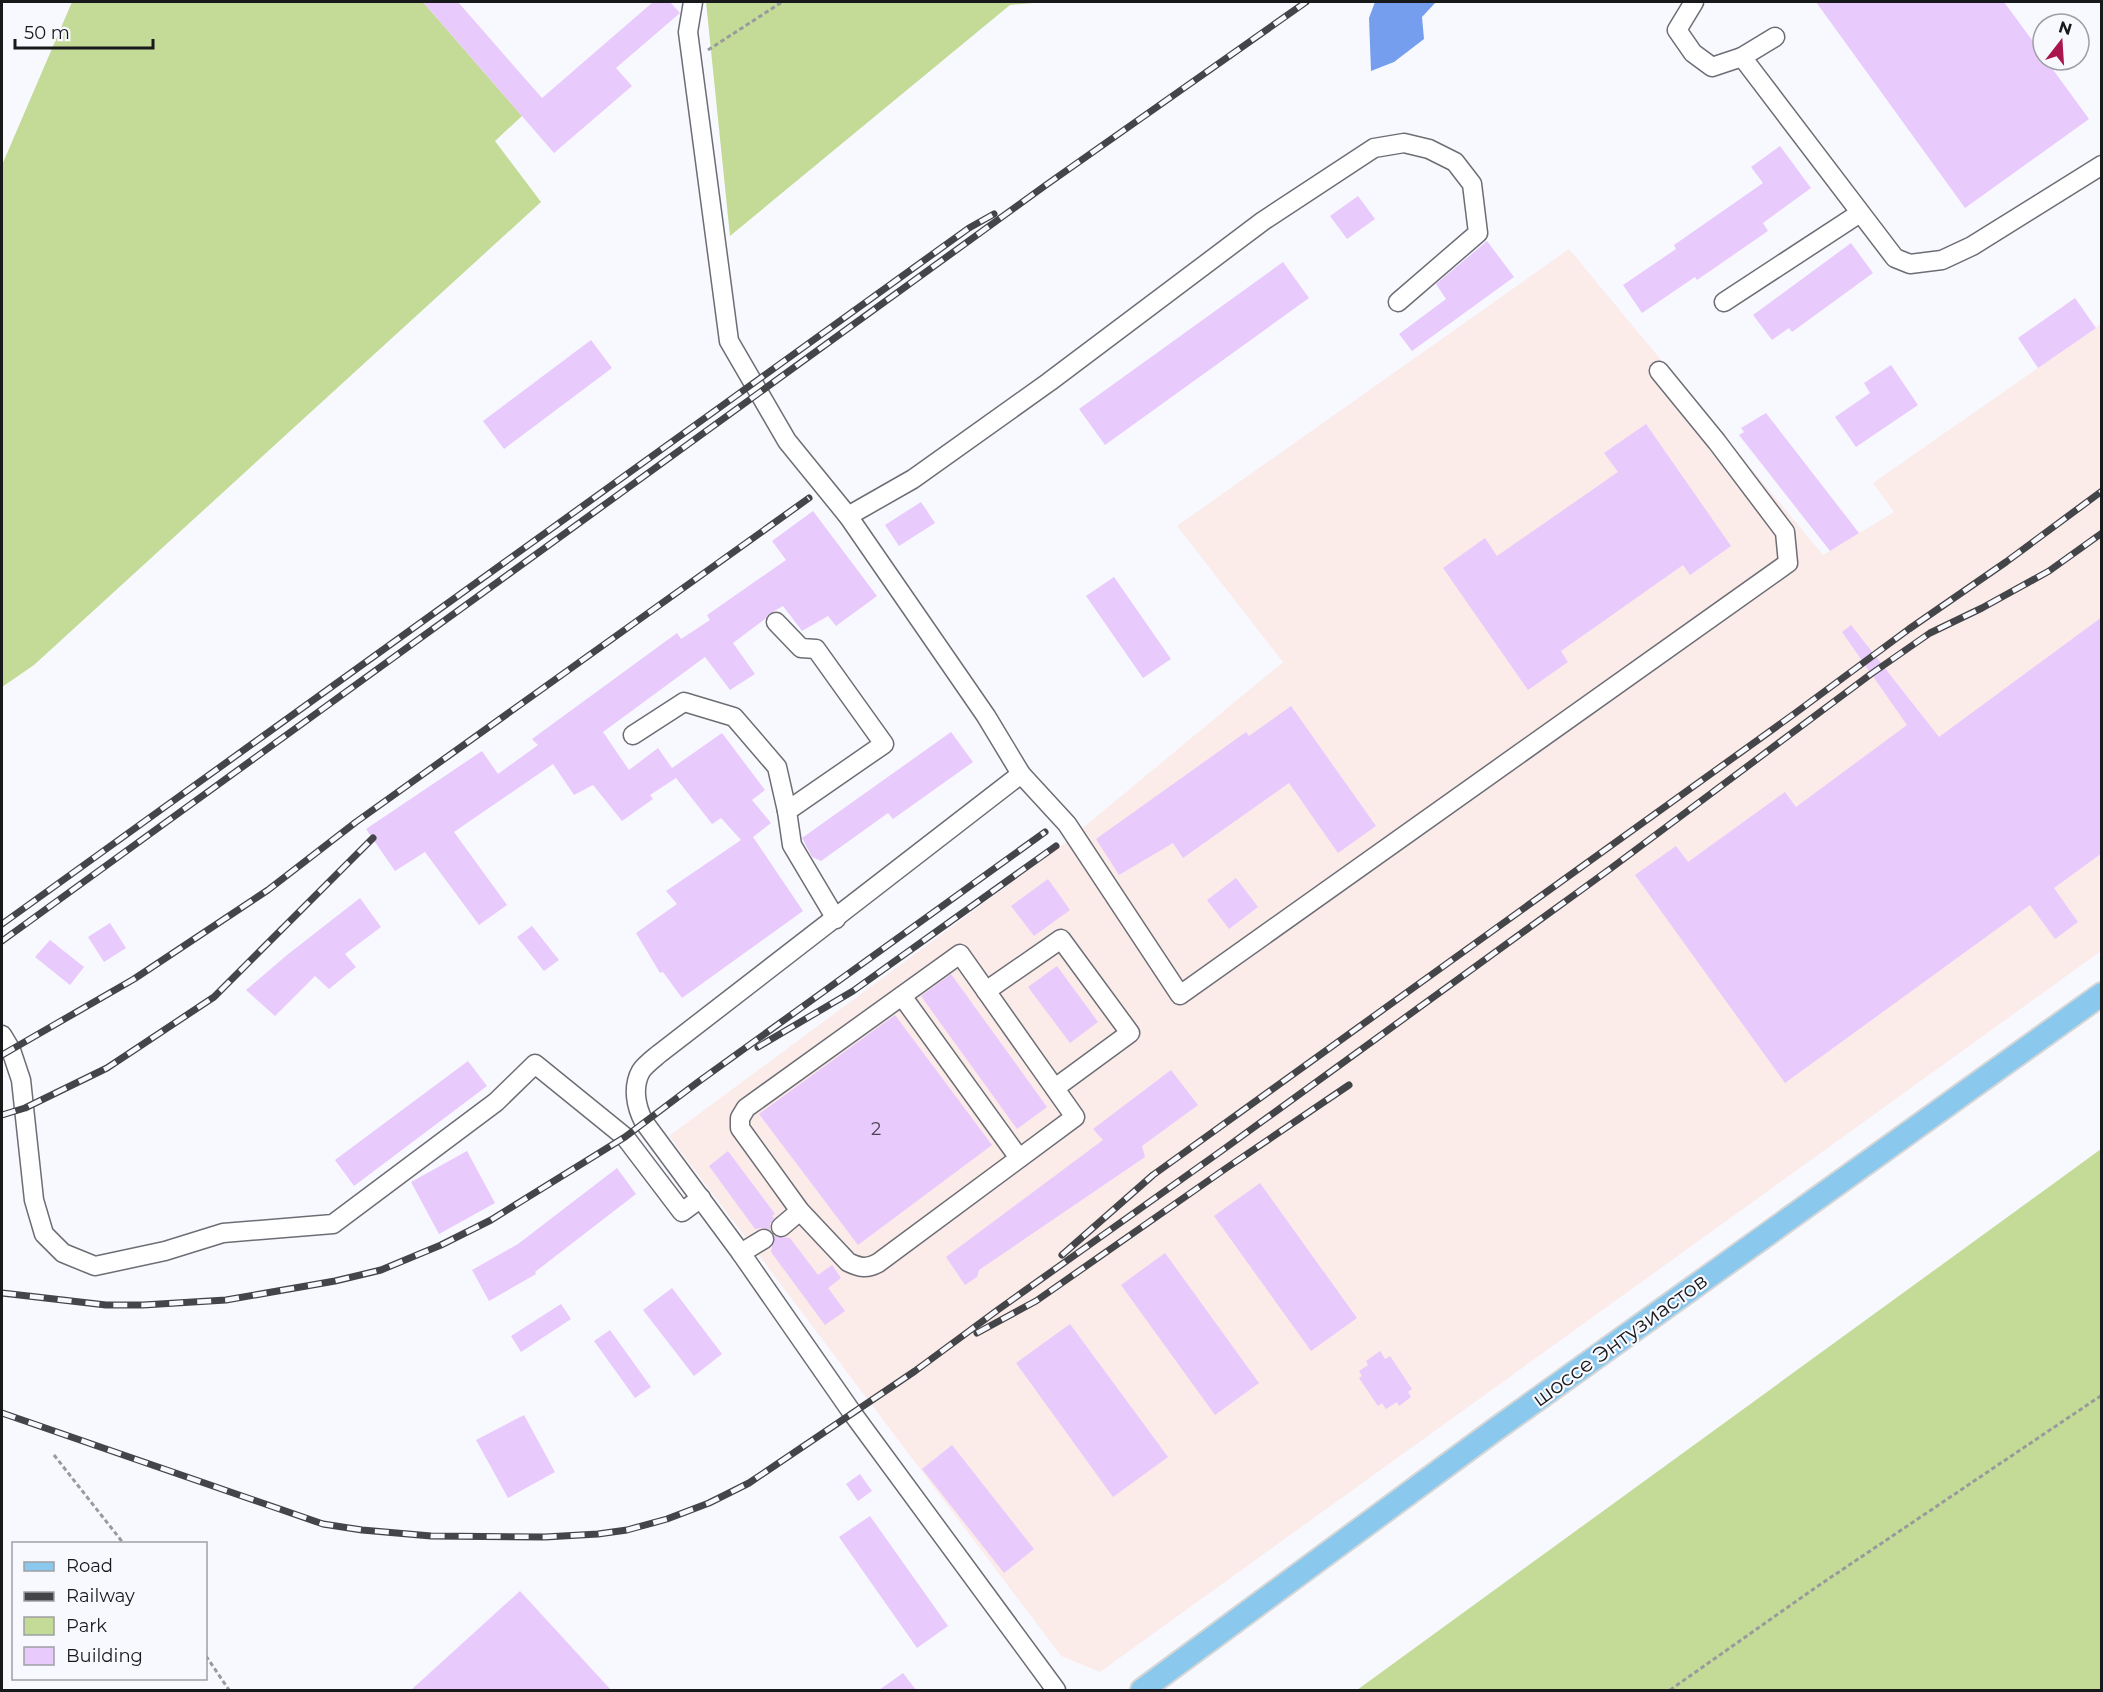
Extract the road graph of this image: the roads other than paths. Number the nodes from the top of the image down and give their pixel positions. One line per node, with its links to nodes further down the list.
1 (693, 2): 10 (street)
2 (1694, 2): 4 (street)
3 (1775, 37): 4 (street)
4 (1742, 57): 6 (street)
5 (2102, 165): 6 (street)
6 (1860, 213): 8 (street)
7 (1398, 302): 10 (street)
8 (1724, 302)
9 (1659, 371): 13 (street)
10 (848, 516): 13 (street)
11 (776, 622): 14 (street)
12 (633, 735): 14 (street)
13 (1021, 774): 15 (street)
14 (788, 811): 15 (street)
15 (836, 919): 22 (street)
16 (986, 991): 18 (street); 20 (street); 20 (street)
17 (2102, 994): 28 (main road, шоссе Энтузиастов)
18 (902, 996): 21 (street); 23 (street)
19 (2, 1035): 22 (street)
20 (1055, 1088): 21 (street)
21 (1019, 1158): 23 (street)
22 (701, 1198): 26 (street)
23 (800, 1211): 24 (street)
24 (781, 1227)
25 (764, 1239): 26 (street)
26 (741, 1253): 27 (street)
27 (1056, 1690)
28 (1142, 1690)

